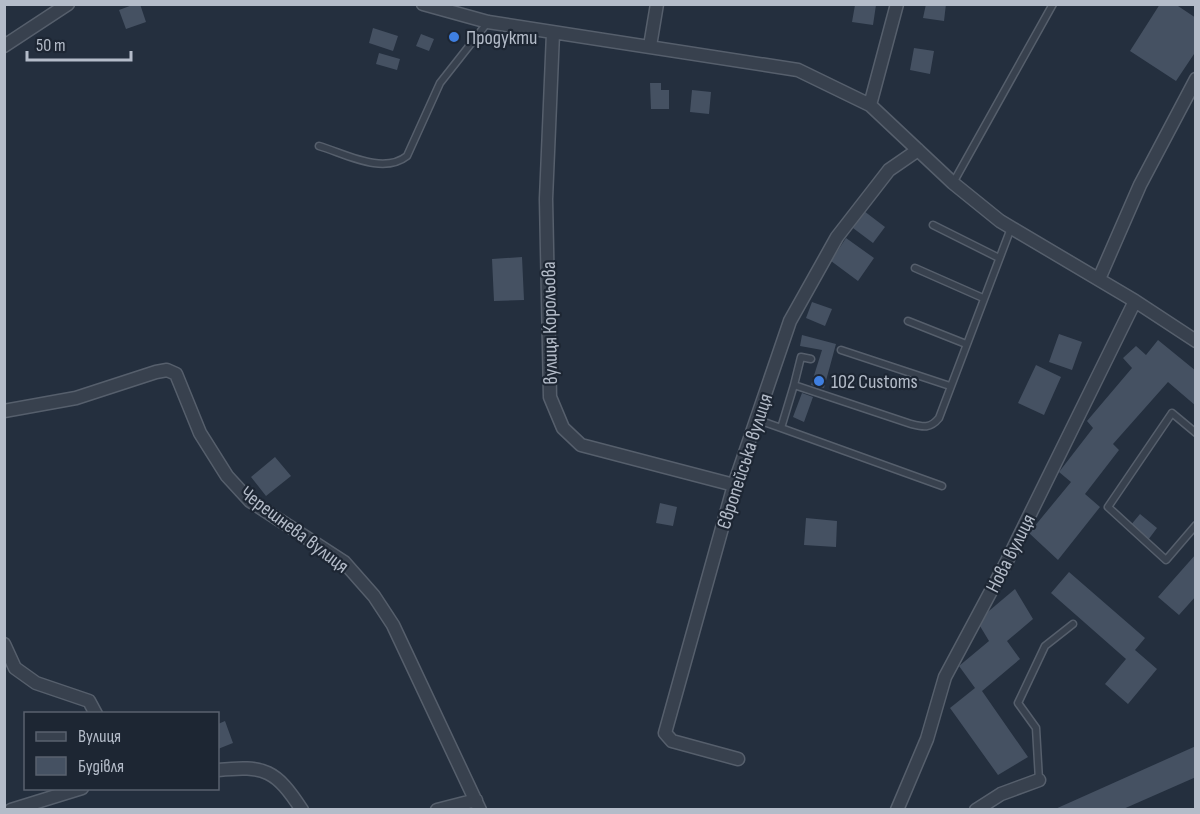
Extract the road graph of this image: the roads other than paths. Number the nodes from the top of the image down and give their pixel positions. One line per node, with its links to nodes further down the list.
1 (68, 4): 8 (street)
2 (423, 4): 6 (street)
3 (657, 4): 9 (street)
4 (897, 4): 11 (street)
5 (1053, 4): 14 (lane)
6 (488, 22): 7 (street); 12 (lane)
7 (553, 33): 9 (street); 33 (street, вулиця Корольова)
8 (4, 46)
9 (650, 46): 11 (street)
10 (1196, 79): 19 (street)
11 (870, 105): 13 (street)
12 (319, 146)
13 (918, 150): 14 (street); 33 (street, Європейська вулиця)
14 (953, 183): 16 (street)
15 (933, 225): 17 (lane)
16 (1011, 228): 17 (lane); 19 (street)
17 (999, 258): 20 (lane)
18 (915, 268): 20 (lane)
19 (1099, 279): 21 (street)
20 (983, 298): 24 (lane)
21 (1135, 301): 23 (street); 47 (street, Нова вулиця)
22 (908, 321): 24 (lane)
23 (1196, 341)
24 (966, 344): 28 (lane)
25 (841, 350): 28 (lane)
26 (812, 359): 27 (lane)
27 (794, 385): 28 (lane); 31 (lane)
28 (950, 386)
29 (4, 411): 43 (street, Черешнева вулиця)
30 (764, 422): 31 (lane)
31 (782, 428): 34 (lane)
32 (1196, 433): 35 (lane)
33 (734, 485): 39 (street, Європейська вулиця)
34 (942, 486)
35 (1196, 525)
36 (1073, 624): 41 (lane)
37 (4, 644): 38 (street)
38 (95, 712)
39 (738, 759)
40 (219, 770): 45 (street)
41 (1039, 780): 48 (street)
42 (79, 790): 44 (street)
43 (478, 805): 46 (street)
44 (11, 810)
45 (302, 810)
46 (437, 810)
47 (897, 810)
48 (976, 810)

